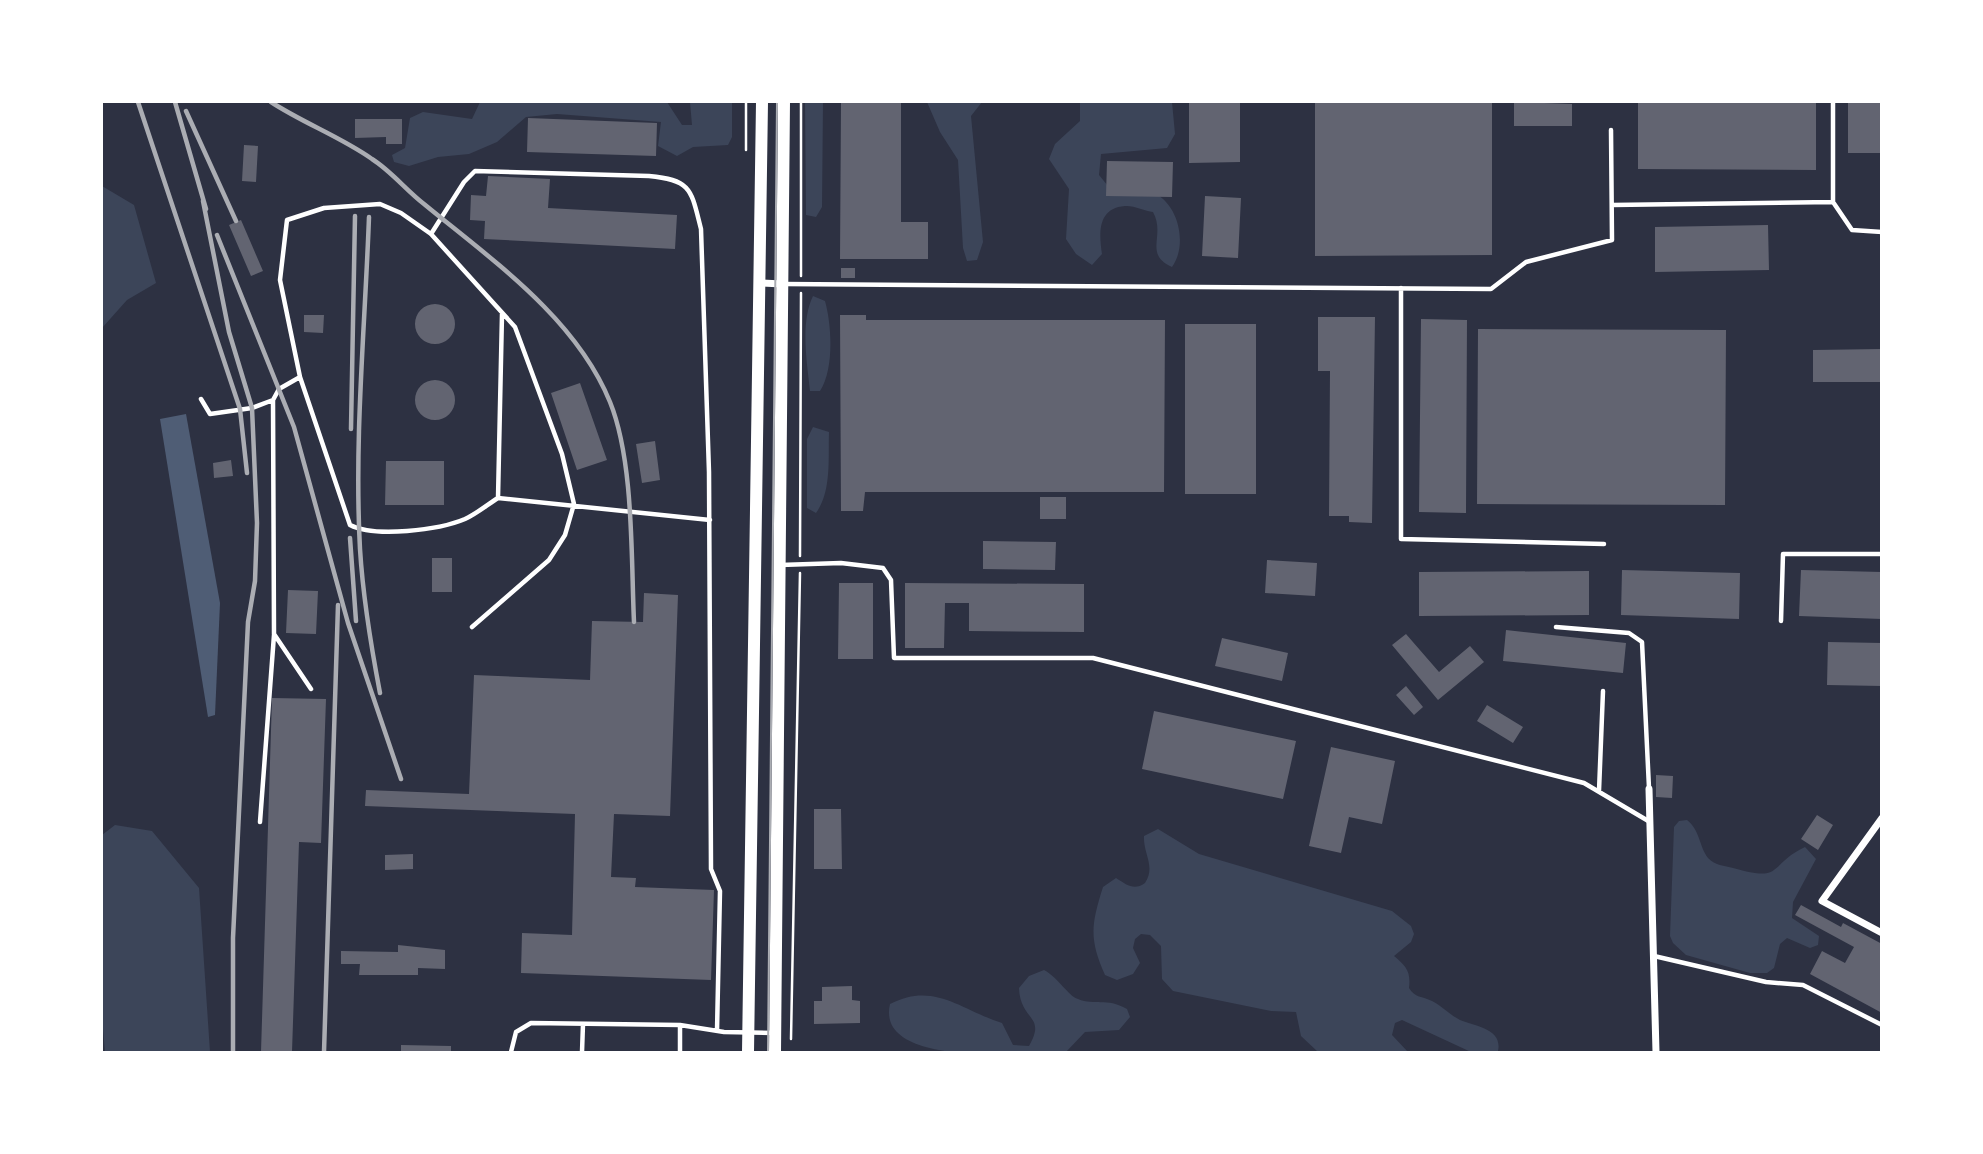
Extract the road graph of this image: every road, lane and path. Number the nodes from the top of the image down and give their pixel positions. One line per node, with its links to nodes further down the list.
1 (762, 102): 10 (main road)
2 (784, 102): 11 (main road)
3 (801, 102): 12 (path)
4 (1833, 102): 6 (lane)
5 (1611, 130): 7 (lane)
6 (1833, 202): 7 (lane); 8 (lane)
7 (1612, 205): 13 (lane)
8 (1881, 232)
9 (430, 234): 14 (lane); 15 (lane); 20 (lane)
10 (760, 283): 11 (street); 42 (main road)
11 (782, 284): 12 (lane); 24 (main road)
12 (801, 284): 13 (lane); 23 (path)
13 (1401, 288): 21 (lane)
14 (502, 313): 18 (lane); 19 (lane)
15 (300, 377): 17 (lane); 18 (lane)
16 (201, 399): 17 (lane)
17 (273, 400): 28 (lane)
18 (498, 498): 19 (lane)
19 (574, 504): 20 (lane); 26 (lane)
20 (710, 520): 41 (lane)
21 (1604, 544)
22 (1881, 554): 25 (lane)
23 (800, 564): 24 (lane); 32 (lane); 44 (path)
24 (780, 565): 43 (main road)
25 (1781, 621)
26 (472, 627)
27 (1556, 627): 31 (lane)
28 (274, 634): 29 (lane); 34 (lane)
29 (311, 690)
30 (1603, 691): 32 (lane)
31 (1648, 789): 35 (street)
32 (1600, 792): 35 (lane)
33 (1881, 818): 36 (street)
34 (260, 822)
35 (1650, 822): 37 (street)
36 (1881, 933)
37 (1654, 956): 40 (lane); 50 (street)
38 (583, 1024): 39 (lane); 45 (lane); 46 (lane)
39 (680, 1025): 41 (lane); 47 (lane)
40 (1881, 1025)
41 (717, 1031): 42 (lane)
42 (749, 1032): 43 (lane); 48 (main road)
43 (775, 1032): 49 (main road)
44 (791, 1039)
45 (511, 1052)
46 (582, 1052)
47 (680, 1052)
48 (748, 1052)
49 (775, 1052)
50 (1656, 1052)

